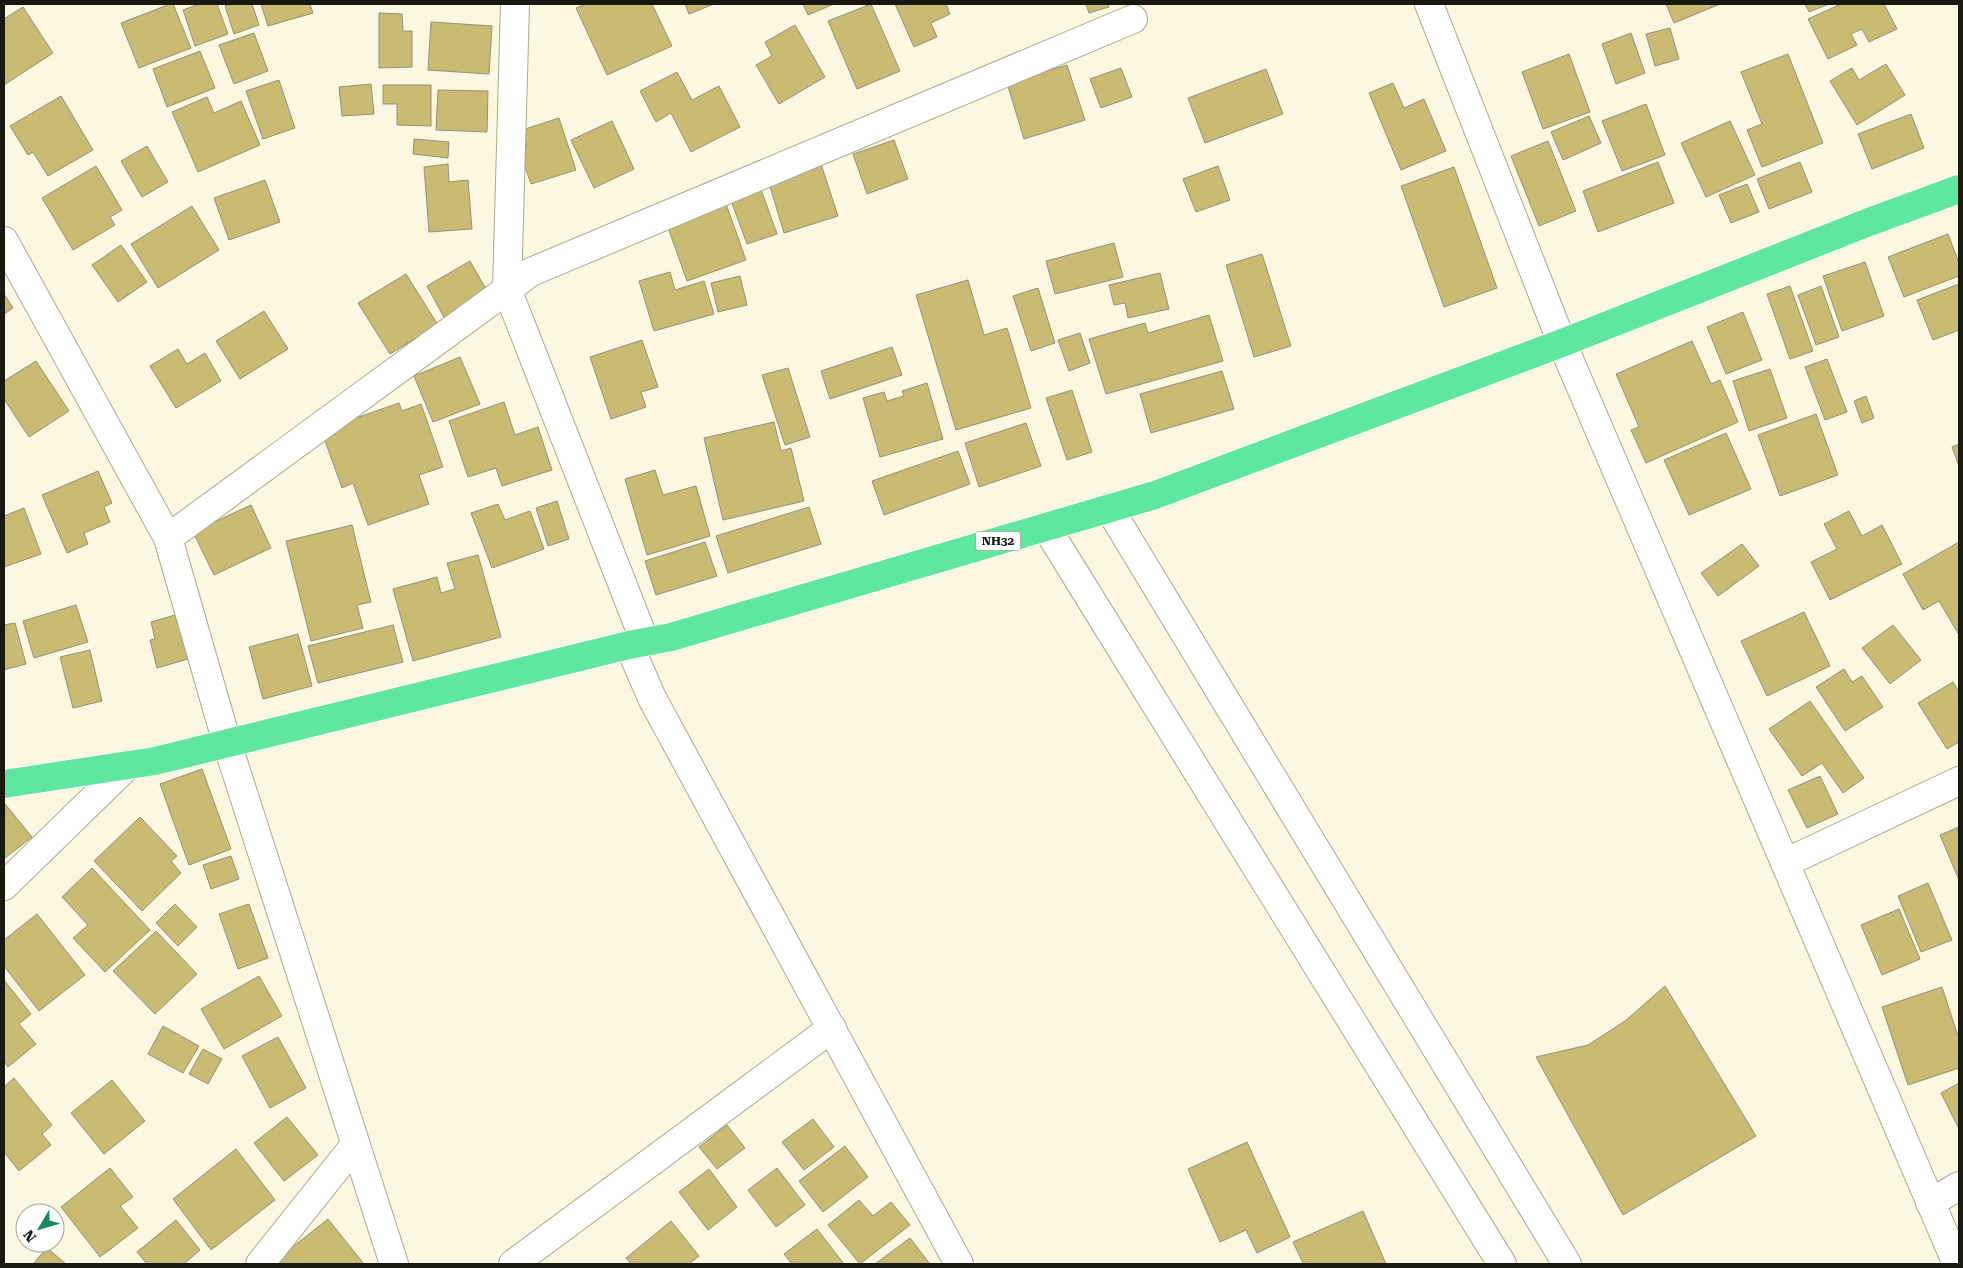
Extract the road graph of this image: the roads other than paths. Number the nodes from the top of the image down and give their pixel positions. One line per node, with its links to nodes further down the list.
1 (515, 4): 6 (street)
2 (1430, 4): 7 (street)
3 (1133, 19): 6 (street)
4 (1959, 189): 7 (highway, NH32)
5 (4, 241): 10 (street)
6 (507, 289): 10 (street); 11 (street)
7 (1562, 343): 8 (highway, NH32); 16 (street)
8 (1109, 508): 9 (highway, NH32); 27 (street)
9 (1046, 527): 11 (highway, NH32); 26 (street)
10 (168, 538): 12 (street)
11 (637, 644): 12 (highway, NH32); 18 (street)
12 (227, 743): 13 (highway, NH32); 19 (street)
13 (128, 765): 15 (highway, NH32); 17 (street)
14 (1959, 781): 16 (street)
15 (4, 784)
16 (1785, 863): 21 (street)
17 (4, 886)
18 (832, 1028): 24 (street); 25 (street)
19 (355, 1145): 22 (street); 23 (street)
20 (1959, 1186): 21 (street)
21 (1930, 1203): 28 (street)
22 (260, 1264)
23 (394, 1264)
24 (513, 1264)
25 (959, 1264)
26 (1502, 1264)
27 (1567, 1264)
28 (1957, 1264)

